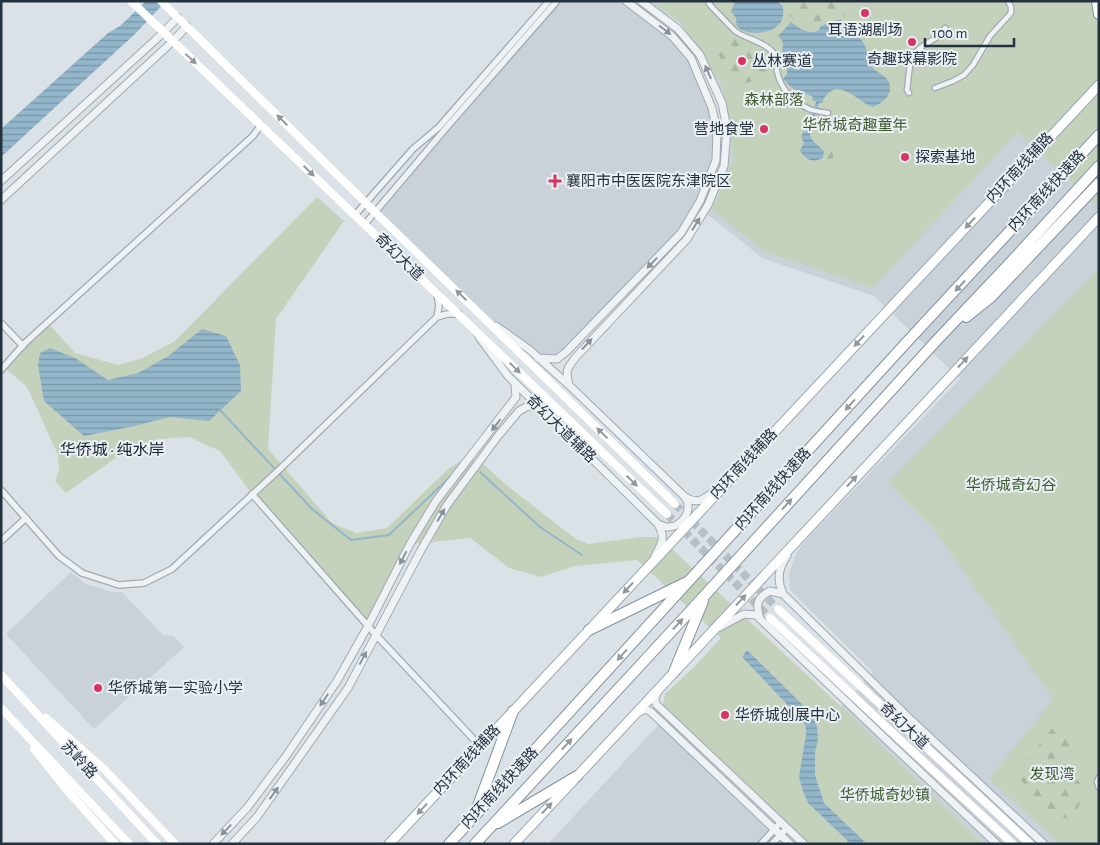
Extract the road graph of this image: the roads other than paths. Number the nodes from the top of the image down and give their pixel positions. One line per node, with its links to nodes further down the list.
1 (130, 1): 14 (main road, 奇幻大道)
2 (161, 1): 11 (main road, 奇幻大道)
3 (549, 1): 28 (street)
4 (557, 1): 29 (street)
5 (626, 1): 41 (street, one-way to 41)
6 (641, 1): 44 (street, one-way to 6)
7 (708, 1): 21 (street)
8 (1008, 1): 17 (street)
9 (1097, 1): 10 (highway)
10 (1099, 14)
11 (178, 17): 12 (main road, 奇幻大道); 14 (street)
12 (187, 26): 15 (street); 28 (main road, 奇幻大道, one-way to 12)
13 (945, 28): 19 (street)
14 (163, 33): 15 (main road, 奇幻大道); 25 (street)
15 (172, 42): 22 (main road, 奇幻大道, one-way to 22); 27 (street)
16 (1099, 85): 20 (main road, 内环南线辅路)
17 (935, 88)
18 (1099, 93): 20 (main road)
19 (909, 94)
20 (1073, 112): 46 (main road, 内环南线辅路, one-way to 46)
21 (828, 113)
22 (261, 126): 30 (main road, 奇幻大道, one-way to 30); 40 (street)
23 (1099, 135): 57 (highway, 内环南线快速路, one-way to 57)
24 (1099, 166): 39 (highway, 内环南线快速路)
25 (1, 181)
26 (1099, 183): 39 (highway)
27 (1, 200)
28 (367, 203): 29 (main road, 奇幻大道); 30 (street)
29 (375, 212): 32 (street); 36 (main road, 奇幻大道, one-way to 29)
30 (355, 215): 32 (main road, 奇幻大道)
31 (1099, 217): 54 (main road, one-way to 31)
32 (365, 224): 33 (main road, 奇幻大道)
33 (437, 294): 34 (main road, 奇幻大道); 35 (street)
34 (459, 314): 35 (street); 38 (main road, 奇幻大道)
35 (437, 316): 48 (street)
36 (484, 318): 41 (street); 50 (main road, 奇幻大道, one-way to 36)
37 (1, 323): 40 (street)
38 (472, 327): 43 (street, 奇幻大道辅路); 51 (main road, 奇幻大道, one-way to 51)
39 (937, 340): 58 (highway, 内环南线快速路, one-way to 39)
40 (23, 346): 42 (street)
41 (538, 358): 44 (street)
42 (1, 370)
43 (515, 384): 45 (street, 奇幻大道辅路); 63 (street, one-way to 63)
44 (569, 385): 49 (street)
45 (540, 408): 53 (street, 奇幻大道辅路); 65 (street, one-way to 45)
46 (731, 478): 49 (street); 56 (main road, 内环南线辅路)
47 (1, 490): 52 (street)
48 (252, 494): 52 (street); 63 (street)
49 (685, 497): 53 (street)
50 (675, 504)
51 (667, 514)
52 (26, 518): 55 (street)
53 (658, 524): 56 (street)
54 (804, 533): 59 (street); 66 (main road, one-way to 54)
55 (1, 541)
56 (651, 564): 64 (main road, 内环南线辅路, one-way to 64)
57 (690, 581): 64 (highway); 85 (highway, 内环南线快速路, one-way to 85)
58 (706, 594): 67 (highway); 88 (highway, 内环南线快速路, one-way to 58)
59 (782, 594): 62 (street); 75 (street)
60 (778, 609): 74 (main road, 奇幻大道)
61 (770, 618): 76 (main road, 奇幻大道)
62 (760, 619): 66 (street); 78 (street)
63 (368, 626): 65 (street); 94 (street, one-way to 94)
64 (589, 630): 72 (main road, 内环南线辅路)
65 (376, 635): 77 (street); 95 (street, one-way to 65)
66 (709, 635): 67 (main road)
67 (674, 672): 70 (main road)
68 (1, 675): 69 (main road, 苏岭路)
69 (13, 688): 92 (main road, 苏岭路); 93 (main road)
70 (659, 688): 73 (main road); 87 (street)
71 (1, 708): 90 (main road); 91 (main road, 苏岭路)
72 (513, 711): 77 (main road, 内环南线辅路); 85 (highway)
73 (634, 716): 79 (main road); 89 (street)
74 (903, 725): 75 (street); 83 (main road, 奇幻大道)
75 (924, 732): 81 (street)
76 (892, 733): 78 (street); 86 (main road, 奇幻大道)
77 (480, 746): 96 (main road, 内环南线辅路, one-way to 96)
78 (903, 755): 84 (street)
79 (577, 776): 88 (highway); 99 (main road, one-way to 79)
80 (1099, 777): 82 (street)
81 (982, 786): 83 (street); 107 (street)
82 (1099, 788)
83 (991, 806): 106 (main road, 奇幻大道)
84 (960, 809): 86 (street); 104 (street)
85 (474, 817): 97 (highway, 内环南线快速路)
86 (984, 817): 105 (main road, 奇幻大道)
87 (784, 825): 89 (street); 103 (street)
88 (489, 829): 98 (highway, 内环南线快速路)
89 (777, 832): 100 (street); 101 (street); 102 (street)
90 (115, 844)
91 (129, 844)
92 (157, 844)
93 (175, 844)
94 (213, 844)
95 (232, 844)
96 (389, 844)
97 (449, 844)
98 (475, 844)
99 (514, 844)
100 (761, 844)
101 (772, 844)
102 (790, 844)
103 (804, 844)
104 (997, 844)
105 (1013, 844)
106 (1030, 844)
107 (1044, 844)

